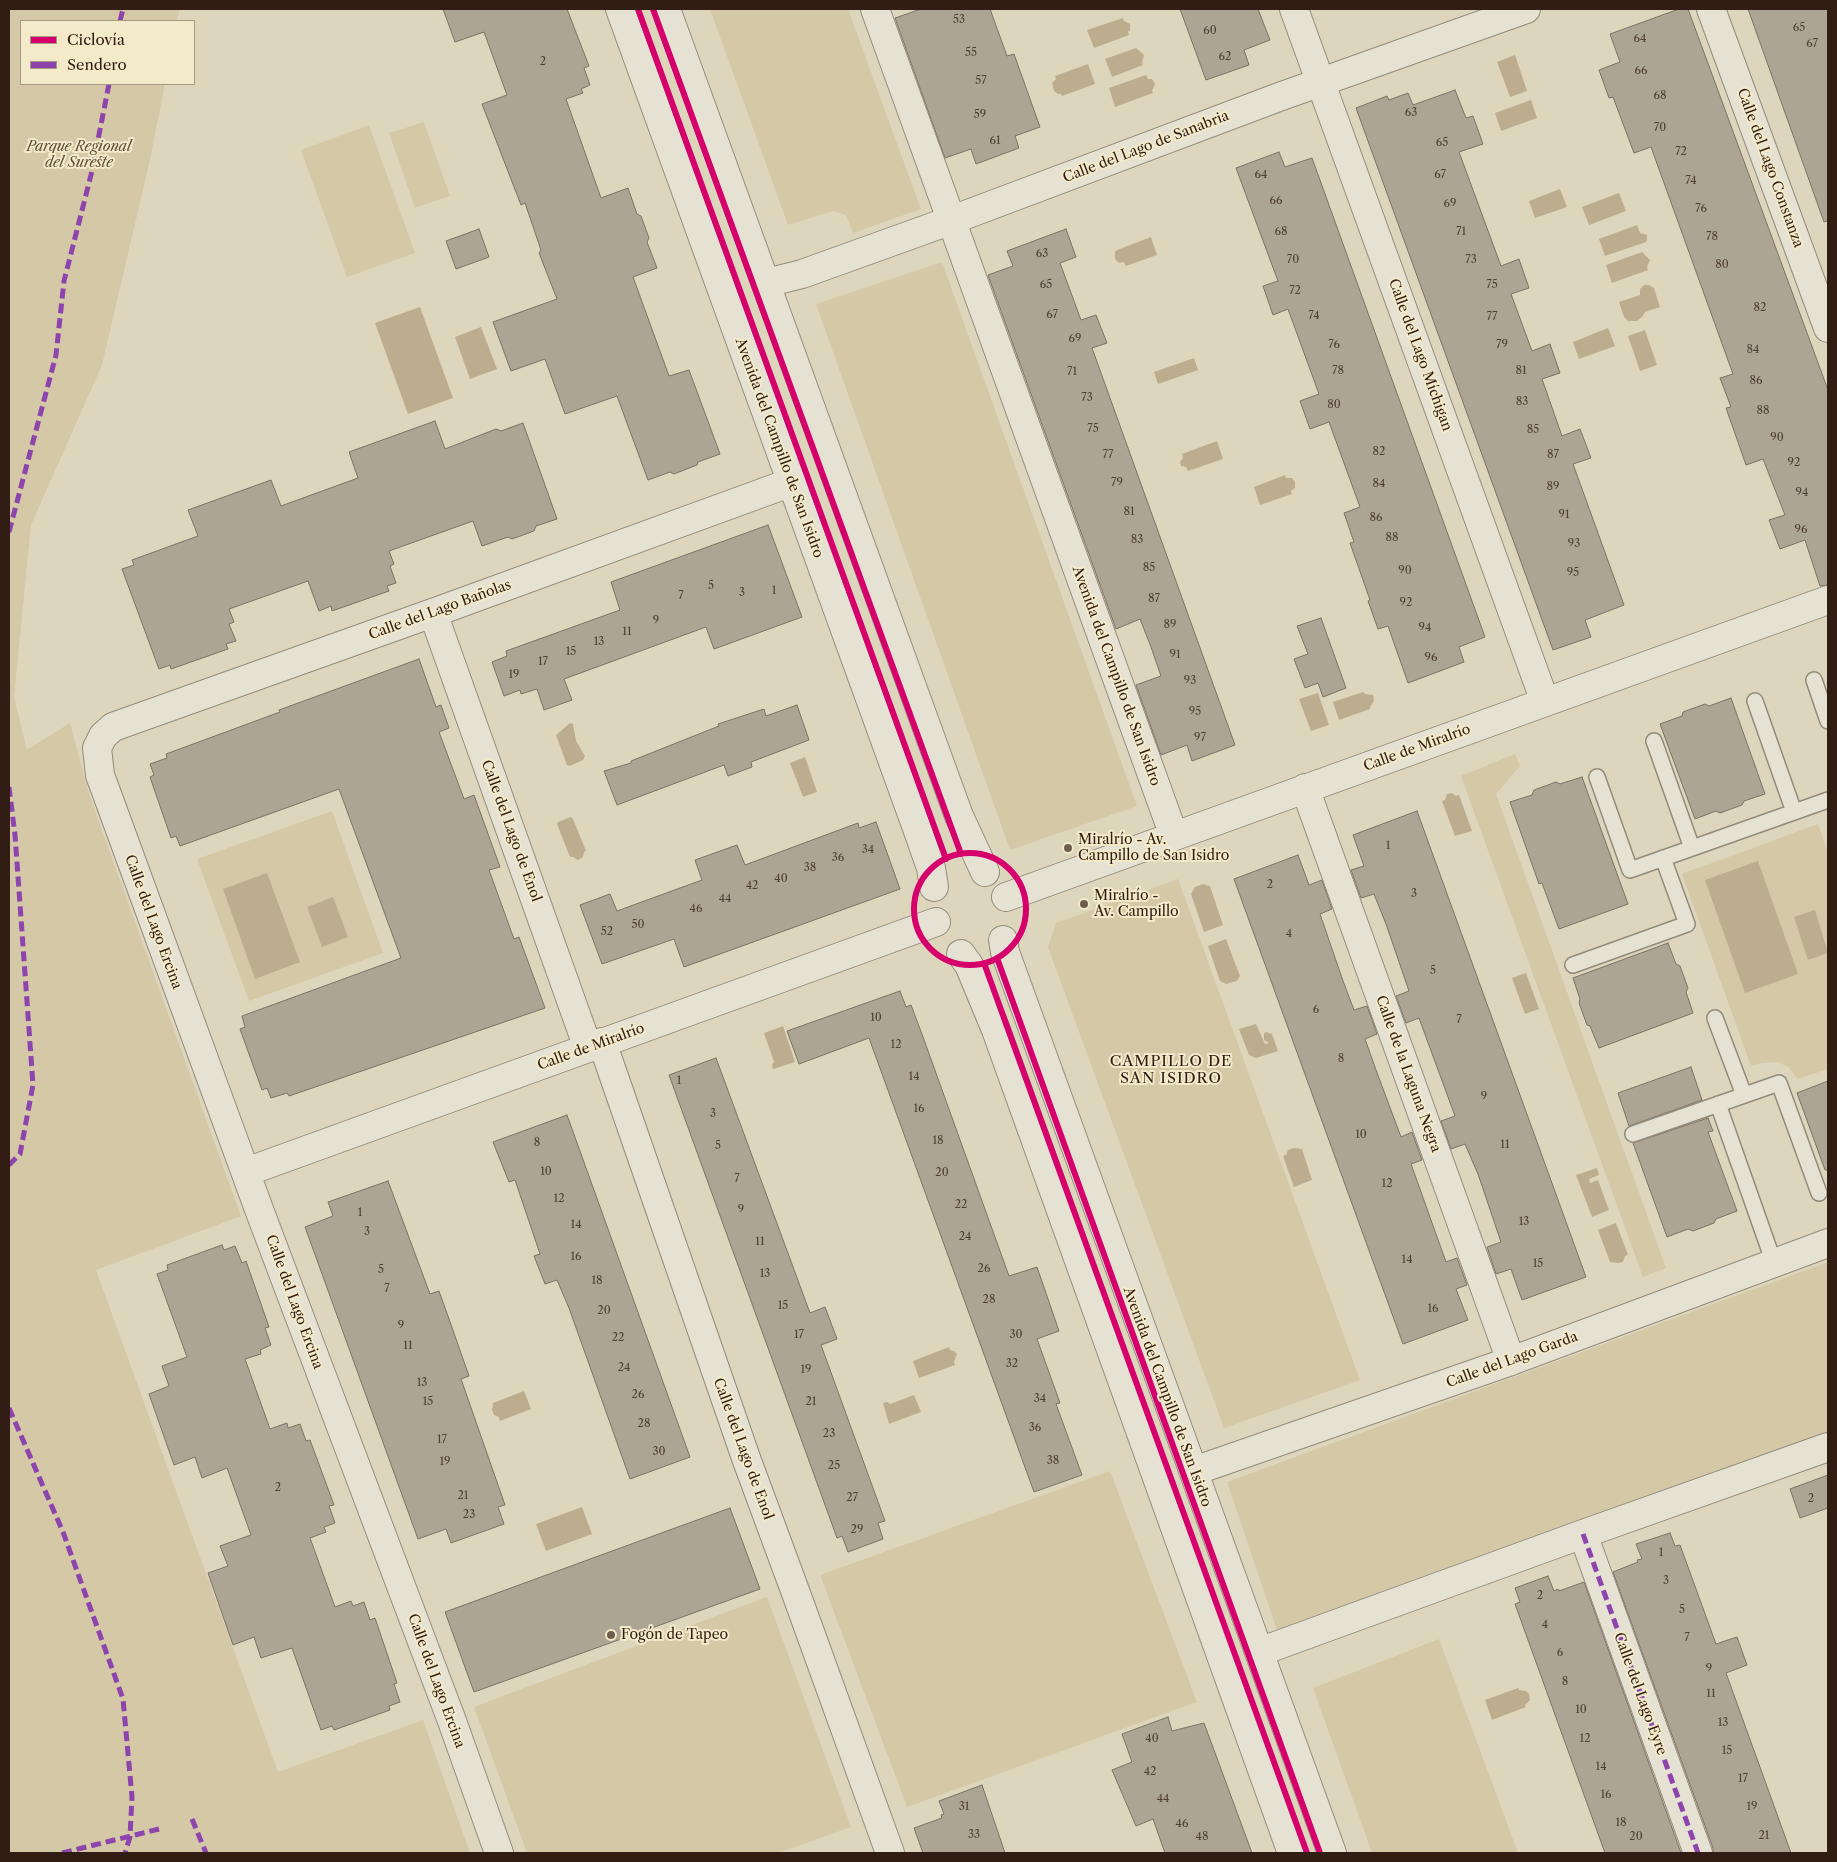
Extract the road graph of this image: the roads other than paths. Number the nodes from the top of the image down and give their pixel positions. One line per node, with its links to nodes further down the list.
1 (620, 9): 11 (street, Avenida del Campillo de San Isidro)
2 (666, 9): 9 (street)
3 (875, 9): 8 (street, Avenida del Campillo de San Isidro)
4 (1294, 9): 7 (street, Calle del Lago Míchigan)
5 (1526, 9): 7 (street, Calle del Lago de Sanabria)
6 (1711, 9): 10 (street, Calle del Lago Constanza)
7 (1321, 82): 8 (street, Calle del Lago de Sanabria); 16 (street, Calle del Lago Míchigan)
8 (952, 220): 9 (street, Calle del Lago de Sanabria); 24 (street, Avenida del Campillo de San Isidro)
9 (766, 283): 27 (street)
10 (1828, 328)
11 (792, 482): 13 (street, Calle del Lago Bañolas); 28 (street, Avenida del Campillo de San Isidro)
12 (1828, 600): 16 (street, Calle de Miralrío)
13 (433, 613): 19 (street, Calle del Lago Bañolas); 35 (street, Calle del Lago de Enol)
14 (1814, 680): 17 (lane)
15 (1755, 701): 23 (lane)
16 (1545, 702): 21 (street, Calle de Miralrío)
17 (1828, 721)
18 (1654, 741): 25 (lane)
19 (97, 748): 39 (street, Calle del Lago Ercina)
20 (1597, 777): 26 (lane)
21 (1305, 788): 24 (street, Calle de Miralrío); 43 (street, Calle de la Laguna Negra)
22 (1827, 804): 23 (lane)
23 (1794, 812): 25 (lane)
24 (1174, 836): 29 (street, Calle de Miralrío)
25 (1692, 848): 26 (lane)
26 (1663, 858): 33 (lane)
27 (985, 872): 28 (street); 29 (street)
28 (934, 887): 30 (street)
29 (1006, 897): 31 (street)
30 (936, 922): 32 (street); 35 (street, Calle de Miralrío)
31 (1003, 940): 32 (street); 45 (street, Avenida del Campillo de San Isidro)
32 (961, 954): 50 (street)
33 (1573, 965)
34 (1715, 1018): 36 (lane)
35 (595, 1045): 39 (street, Calle de Miralrío); 49 (street, Calle del Lago de Enol)
36 (1744, 1095): 37 (lane); 40 (lane)
37 (1718, 1104): 38 (lane); 42 (lane)
38 (1633, 1134)
39 (246, 1172): 48 (street, Calle del Lago Ercina)
40 (1819, 1193)
41 (1828, 1243): 42 (street, Calle del Lago Garda)
42 (1774, 1263): 43 (street, Calle del Lago Garda)
43 (1511, 1361): 45 (street, Calle del Lago Garda)
44 (1828, 1447): 46 (street)
45 (1194, 1471): 47 (street, Avenida del Campillo de San Isidro)
46 (1583, 1534): 47 (street); 52 (street, Calle del Lago Eyre)
47 (1259, 1652): 51 (street, Avenida del Campillo de San Isidro)
48 (499, 1853)
49 (890, 1853)
50 (1292, 1853)
51 (1332, 1853)
52 (1698, 1853)

